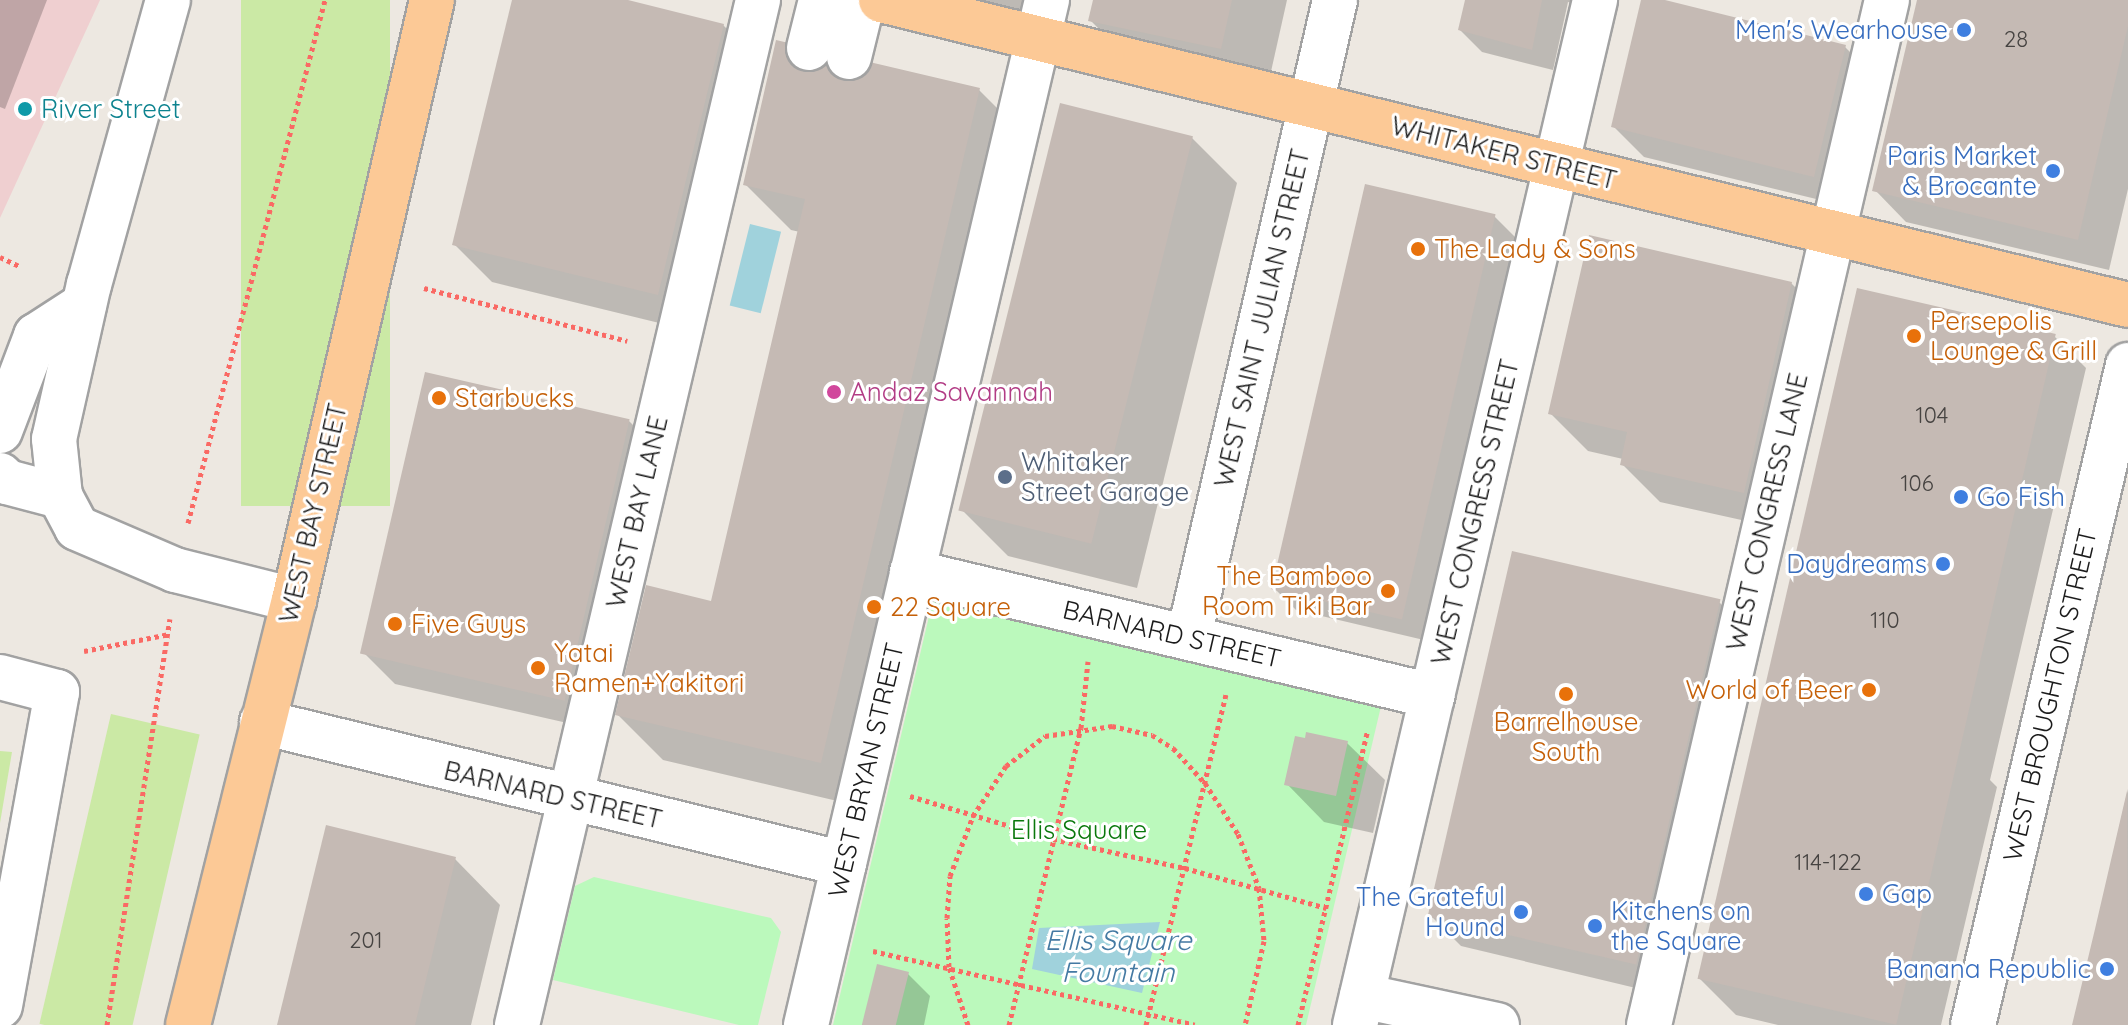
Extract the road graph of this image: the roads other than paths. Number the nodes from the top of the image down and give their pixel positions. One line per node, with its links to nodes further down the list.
1 (168, 0): 14 (street)
2 (432, 0): 21 (main road, WEST BAY STREET)
3 (758, 0): 26 (street, WEST BAY LANE)
4 (821, 0): 5 (street)
5 (863, 0)
6 (881, 0): 10 (main road, WHITAKER STREET)
7 (1335, 0): 11 (street, WEST SAINT JULIAN STREET)
8 (1595, 0): 12 (street, WEST CONGRESS STREET)
9 (1887, 0): 13 (street, WEST CONGRESS LANE)
10 (1042, 20): 11 (main road, WHITAKER STREET); 20 (street, WEST BRYAN STREET)
11 (1310, 105): 12 (main road, WHITAKER STREET); 22 (street, WEST SAINT JULIAN STREET)
12 (1556, 165): 13 (main road, WHITAKER STREET); 24 (street, WEST CONGRESS STREET)
13 (1832, 233): 15 (main road, WHITAKER STREET); 34 (street, WEST CONGRESS LANE)
14 (84, 305): 17 (street); 19 (street)
15 (2128, 305)
16 (2128, 365): 35 (street, WEST BROUGHTON STREET)
17 (0, 431)
18 (0, 475): 19 (street)
19 (60, 496): 21 (street)
20 (912, 572): 22 (street, BARNARD STREET); 27 (street, WEST BRYAN STREET)
21 (294, 600): 25 (main road, WEST BAY STREET)
22 (1189, 636): 24 (street, BARNARD STREET)
23 (0, 677): 28 (street)
24 (1432, 696): 29 (street, WEST CONGRESS STREET)
25 (262, 722): 26 (street, BARNARD STREET); 30 (main road, WEST BAY STREET)
26 (570, 799): 27 (street, BARNARD STREET); 31 (street, WEST BAY LANE)
27 (844, 864): 32 (street, WEST BRYAN STREET)
28 (0, 1006)
29 (1358, 1010): 33 (street)
30 (188, 1025)
31 (517, 1025)
32 (806, 1025)
33 (1497, 1025)
34 (1649, 1025)
35 (1973, 1025)

